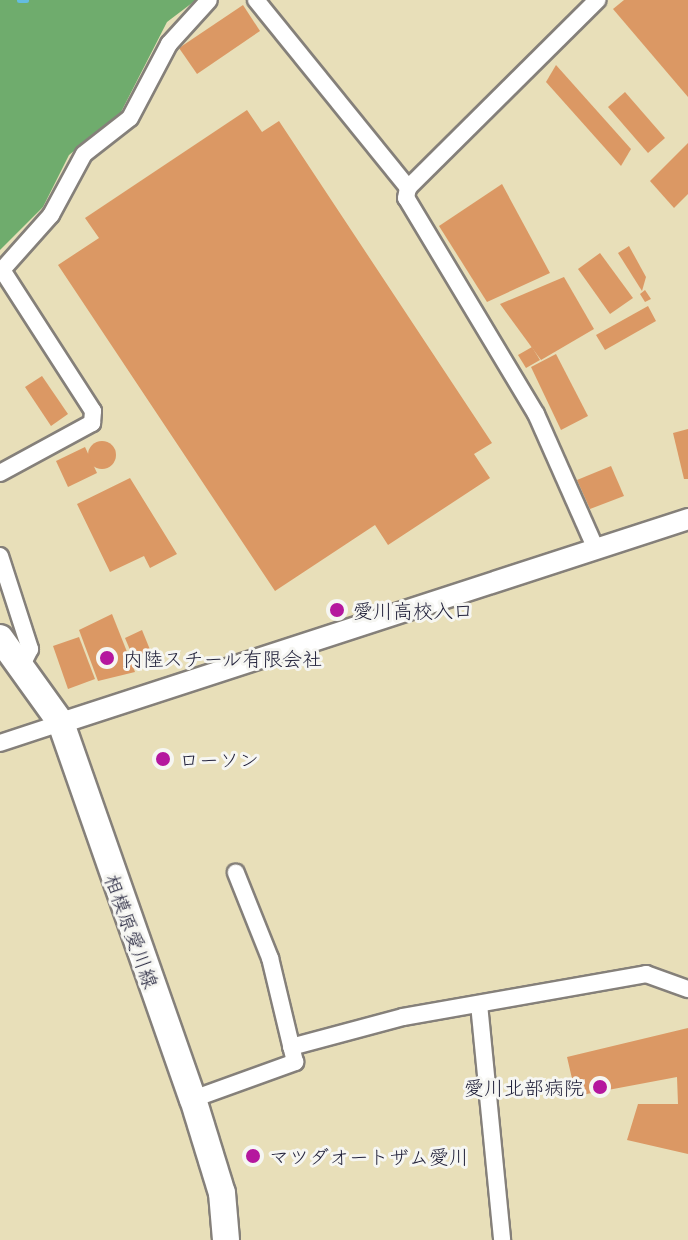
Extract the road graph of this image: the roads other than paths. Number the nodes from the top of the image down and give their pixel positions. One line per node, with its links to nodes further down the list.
1 (209, 0): 5 (street)
2 (256, 0): 4 (street)
3 (597, 0): 4 (street)
4 (408, 188): 7 (street)
5 (0, 473)
6 (688, 519): 7 (street)
7 (595, 547): 11 (street)
8 (0, 556): 10 (street)
9 (0, 638): 10 (main road, 相模原愛川線)
10 (23, 663): 11 (main road, 相模原愛川線)
11 (61, 723): 12 (street); 17 (main road, 相模原愛川線)
12 (0, 743)
13 (236, 873): 16 (street)
14 (688, 989): 15 (street)
15 (479, 1004): 16 (street); 19 (street)
16 (291, 1047): 17 (street)
17 (193, 1099): 18 (main road, 相模原愛川線)
18 (229, 1236)
19 (502, 1240)

